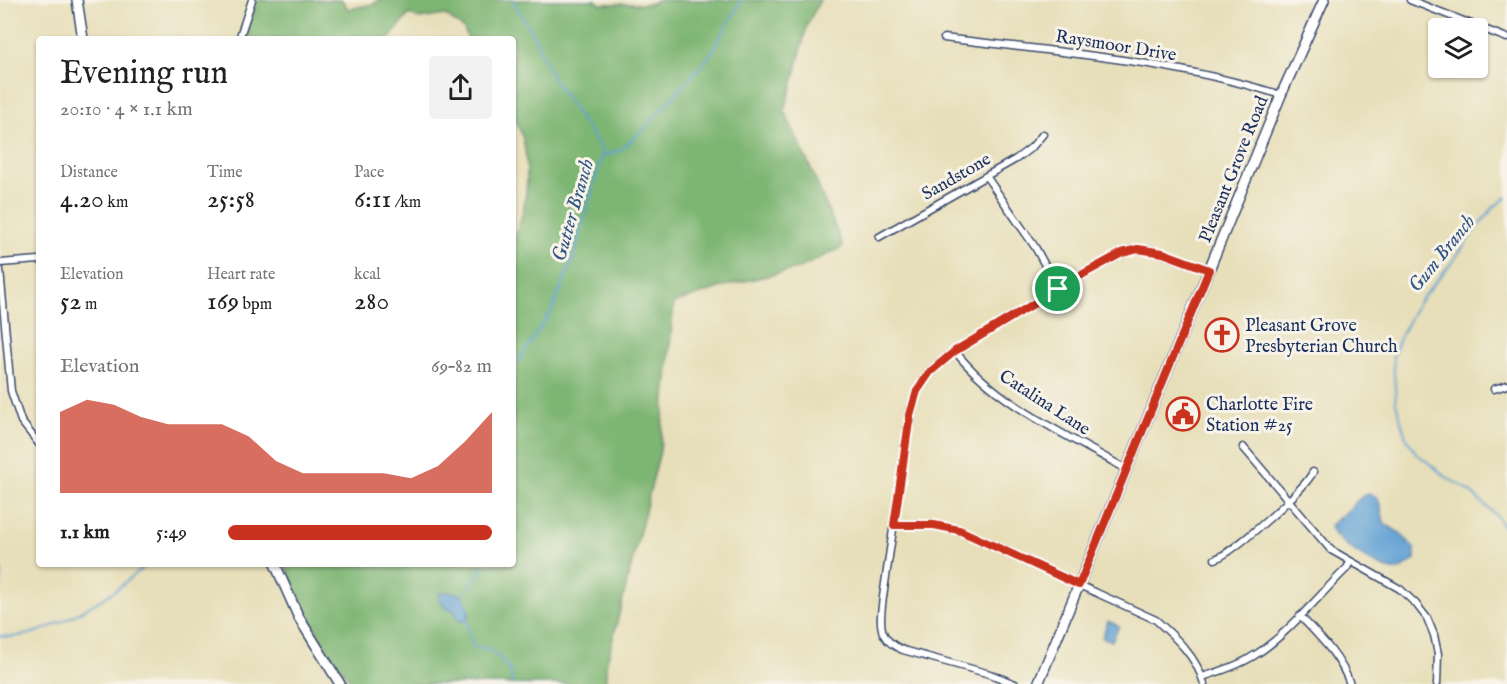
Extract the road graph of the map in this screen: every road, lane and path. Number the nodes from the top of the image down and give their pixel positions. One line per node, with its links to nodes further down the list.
1 (77, 0): 5 (street)
2 (252, 0): 6 (street)
3 (1324, 0): 9 (street, Pleasant Grove Road)
4 (1410, 0): 8 (street)
5 (83, 36)
6 (240, 36)
7 (944, 38): 9 (street, Raysmoor Drive)
8 (1507, 38)
9 (1281, 95): 16 (street, Pleasant Grove Road)
10 (1043, 134): 11 (street, Sandstone)
11 (986, 176): 12 (street, Sandstone); 17 (street)
12 (879, 237)
13 (36, 260): 14 (street)
14 (0, 263)
15 (0, 270): 21 (street)
16 (1209, 270): 17 (street); 23 (street, Pleasant Grove Road)
17 (1058, 289): 18 (street)
18 (955, 351): 23 (street, Catalina Lane); 26 (street)
19 (1507, 385): 20 (street)
20 (1494, 389)
21 (36, 440)
22 (1243, 447): 25 (street)
23 (1126, 469): 30 (street, Pleasant Grove Road)
24 (1313, 472): 25 (street)
25 (1288, 501): 27 (street); 28 (street)
26 (894, 525): 30 (street); 34 (street)
27 (1215, 559)
28 (1350, 562): 31 (street); 37 (street)
29 (276, 567): 33 (street)
30 (1079, 585): 32 (street); 35 (street, Pleasant Grove Road)
31 (1300, 616): 32 (street); 36 (street)
32 (1203, 681)
33 (340, 684)
34 (1015, 684)
35 (1038, 684)
36 (1350, 684)
37 (1437, 684)

